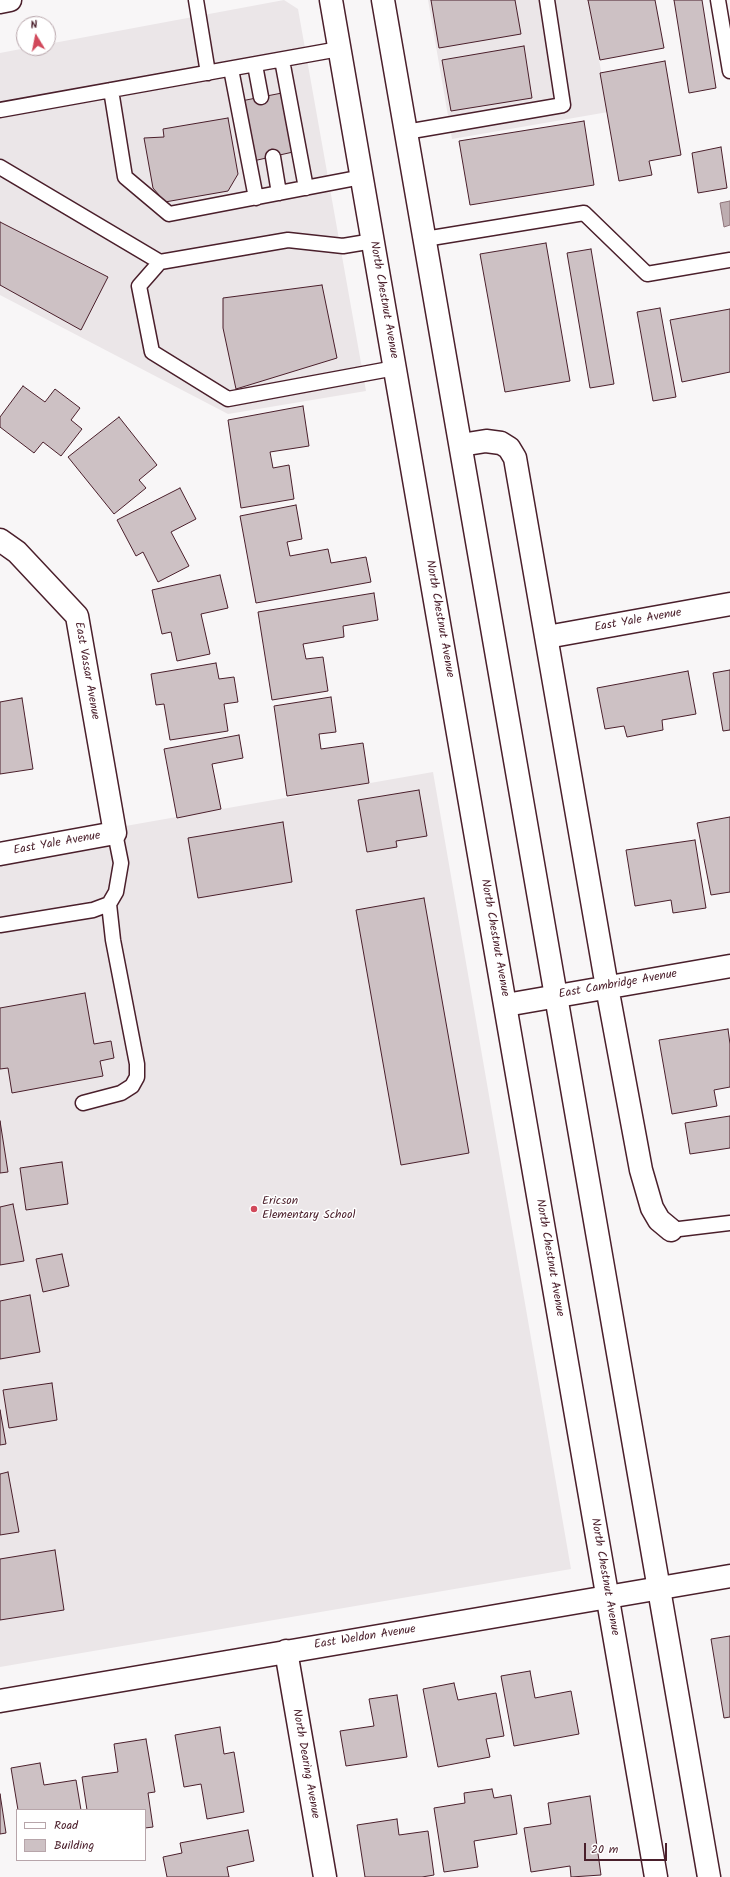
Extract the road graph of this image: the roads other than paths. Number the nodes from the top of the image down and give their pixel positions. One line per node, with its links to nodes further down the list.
1 (10, 0): 7 (main road)
2 (196, 0): 13 (lane)
3 (331, 0): 8 (main road, North Chestnut Avenue)
4 (383, 0): 17 (main road)
5 (546, 0): 17 (lane)
6 (718, 0): 12 (lane)
7 (0, 2)
8 (339, 49): 9 (lane); 20 (main road, North Chestnut Avenue)
9 (282, 60): 10 (lane); 21 (lane)
10 (255, 65): 11 (lane); 15 (lane)
11 (231, 69): 13 (lane); 23 (lane)
12 (730, 72)
13 (208, 73): 14 (lane)
14 (111, 90): 16 (lane); 23 (lane)
15 (261, 97)
16 (0, 110)
17 (406, 132): 24 (main road)
18 (273, 157): 22 (lane)
19 (0, 167): 27 (lane)
20 (362, 178): 21 (lane); 25 (main road, North Chestnut Avenue)
21 (306, 188): 22 (lane)
22 (279, 193): 23 (lane)
23 (256, 198)
24 (424, 239): 26 (lane); 29 (main road)
25 (373, 241): 27 (lane); 28 (main road, North Chestnut Avenue)
26 (730, 260)
27 (160, 262): 28 (lane)
28 (395, 368): 40 (main road, North Chestnut Avenue)
29 (461, 446): 32 (main road); 39 (main road)
30 (0, 540): 33 (main road, East Vassar Avenue)
31 (730, 604): 32 (main road, East Yale Avenue)
32 (547, 637): 38 (main road)
33 (115, 833): 34 (main road, East Yale Avenue); 35 (lane)
34 (0, 854)
35 (109, 904): 36 (lane); 41 (lane)
36 (0, 925)
37 (730, 966): 38 (main road, East Cambridge Avenue)
38 (607, 987): 39 (main road, East Cambridge Avenue); 43 (main road)
39 (556, 996): 40 (main road, East Cambridge Avenue); 45 (main road)
40 (506, 1005): 46 (main road, North Chestnut Avenue)
41 (83, 1103)
42 (730, 1223): 43 (lane)
43 (671, 1230)
44 (730, 1576): 45 (main road, East Weldon Avenue)
45 (658, 1588): 46 (main road, East Weldon Avenue); 51 (main road)
46 (607, 1597): 47 (main road, East Weldon Avenue); 50 (main road, North Chestnut Avenue)
47 (286, 1651): 48 (main road, East Weldon Avenue); 49 (main road, North Dearing Avenue)
48 (0, 1701)
49 (324, 1877)
50 (656, 1877)
51 (709, 1877)

